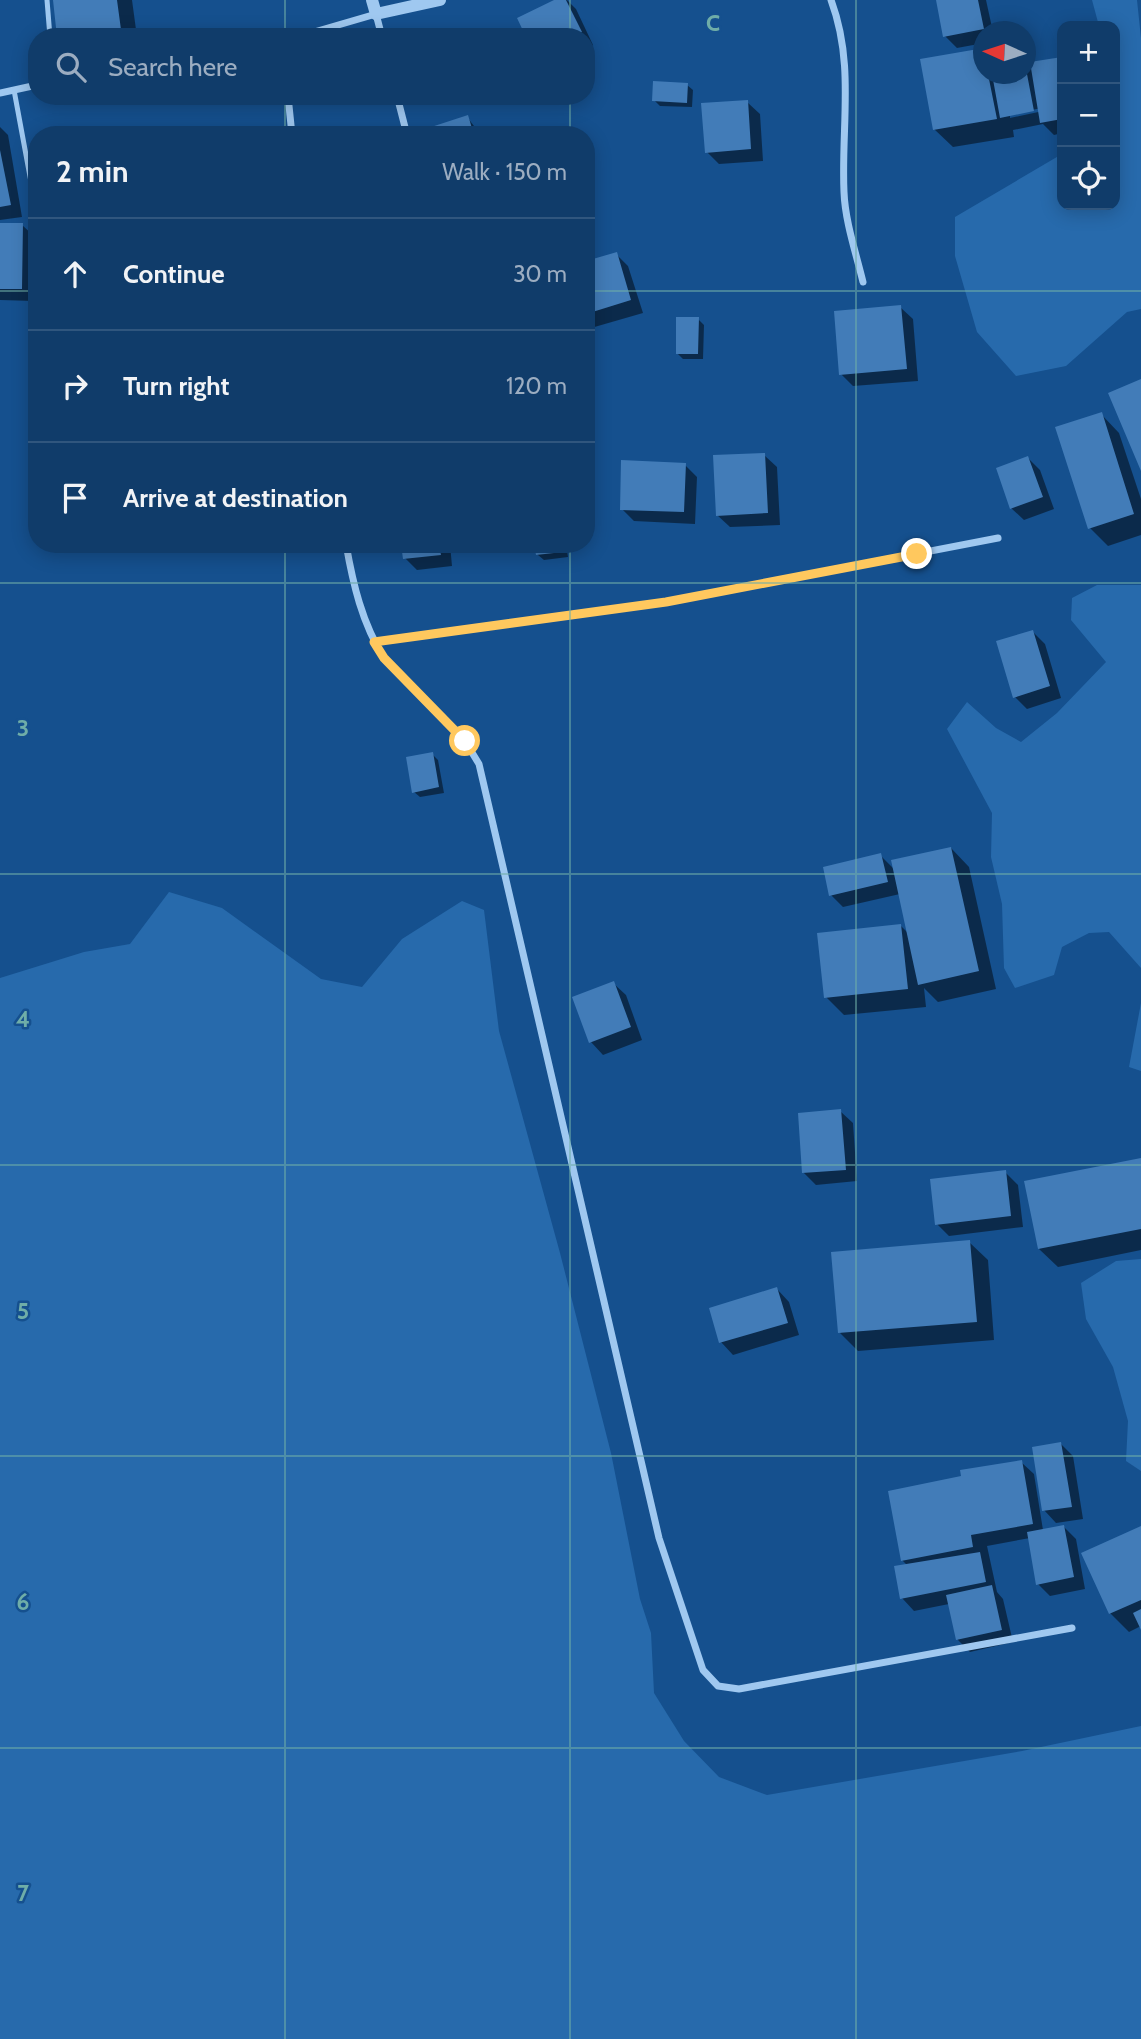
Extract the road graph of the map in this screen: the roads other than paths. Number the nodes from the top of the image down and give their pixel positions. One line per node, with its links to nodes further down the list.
1 (47, 0): 6 (lane)
2 (372, 0): 5 (street)
3 (440, 0): 5 (street)
4 (831, 0): 17 (street)
5 (376, 15): 7 (street); 8 (street)
6 (49, 28)
7 (329, 28)
8 (380, 28)
9 (28, 87): 10 (street)
10 (14, 90): 11 (street); 16 (lane)
11 (0, 93)
12 (289, 105): 14 (street)
13 (399, 105): 15 (street)
14 (291, 126)
15 (405, 126)
16 (28, 166)
17 (863, 282)
18 (998, 538): 20 (street)
19 (348, 553): 20 (street)
20 (374, 642): 21 (street)
21 (1072, 1628)

